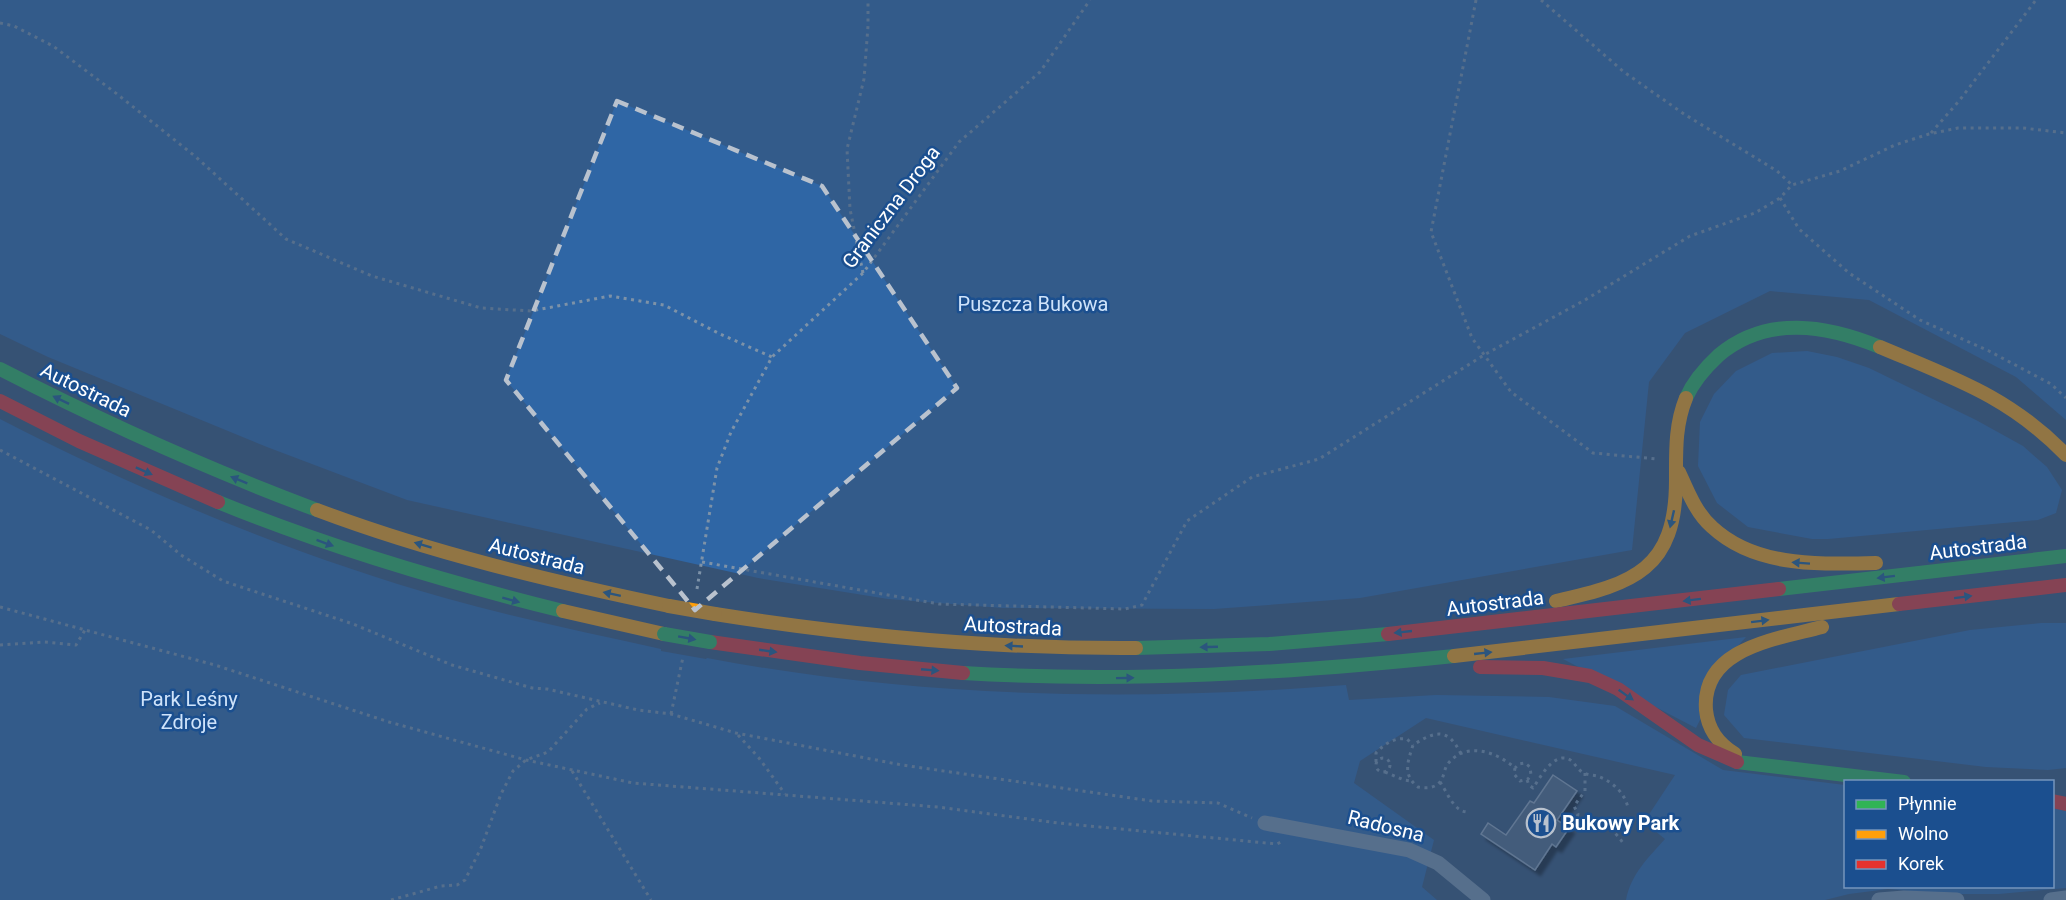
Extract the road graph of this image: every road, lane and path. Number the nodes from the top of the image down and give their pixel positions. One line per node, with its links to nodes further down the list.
1 (868, 0): 11 (path)
2 (1090, 0): 11 (path, Graniczna Droga)
3 (1476, 0): 12 (path)
4 (1541, 0): 9 (path)
5 (2036, 0): 8 (path)
6 (0, 23): 13 (path)
7 (2066, 133): 8 (path)
8 (1929, 134): 9 (path)
9 (1792, 185): 10 (path)
10 (1780, 198): 12 (path); 15 (path)
11 (863, 273): 13 (path, Graniczna Droga)
12 (1484, 355): 19 (path); 23 (path)
13 (772, 357): 20 (path, Graniczna Droga)
14 (0, 369): 27 (highway, Autostrada, one-way to 14, bridge)
15 (2066, 398)
16 (0, 401): 30 (highway, one-way to 30, bridge)
17 (0, 450): 31 (path)
18 (2066, 455): 19 (highway)
19 (1676, 461): 22 (highway, one-way to 19); 27 (highway, one-way to 27)
20 (705, 546)
21 (2066, 556): 22 (highway, Autostrada)
22 (2027, 561): 27 (highway, Autostrada, one-way to 27)
23 (702, 562)
24 (2066, 585): 25 (highway, one-way to 24)
25 (1905, 604): 30 (highway, one-way to 25); 37 (highway)
26 (0, 607): 28 (path)
27 (1462, 626)
28 (86, 629): 29 (path); 35 (path)
29 (0, 645)
30 (1341, 667): 37 (highway, one-way to 37)
31 (601, 702): 32 (path); 35 (path)
32 (736, 733): 46 (path); 49 (path)
33 (1413, 745): 34 (path); 36 (path); 44 (path)
34 (1461, 754): 38 (path); 45 (path)
35 (526, 760): 39 (path); 53 (path)
36 (1377, 762): 40 (path); 40 (path)
37 (1760, 766): 43 (highway)
38 (1515, 768): 42 (path); 42 (path)
39 (572, 771): 46 (path); 54 (path)
40 (1385, 772): 44 (path)
41 (1585, 773): 42 (path); 47 (path); 51 (path)
42 (1527, 780)
43 (1886, 780)
44 (1411, 781): 45 (path)
45 (1440, 782): 48 (path)
46 (785, 794): 50 (path)
47 (1628, 808)
48 (1469, 812)
49 (1265, 823): 50 (street, Radosna)
50 (1309, 831): 55 (street, Radosna)
51 (1623, 843)
52 (2066, 898): 58 (street)
53 (391, 900)
54 (651, 900)
55 (1483, 900)
56 (1879, 900): 57 (street)
57 (1957, 900)
58 (2051, 900)

